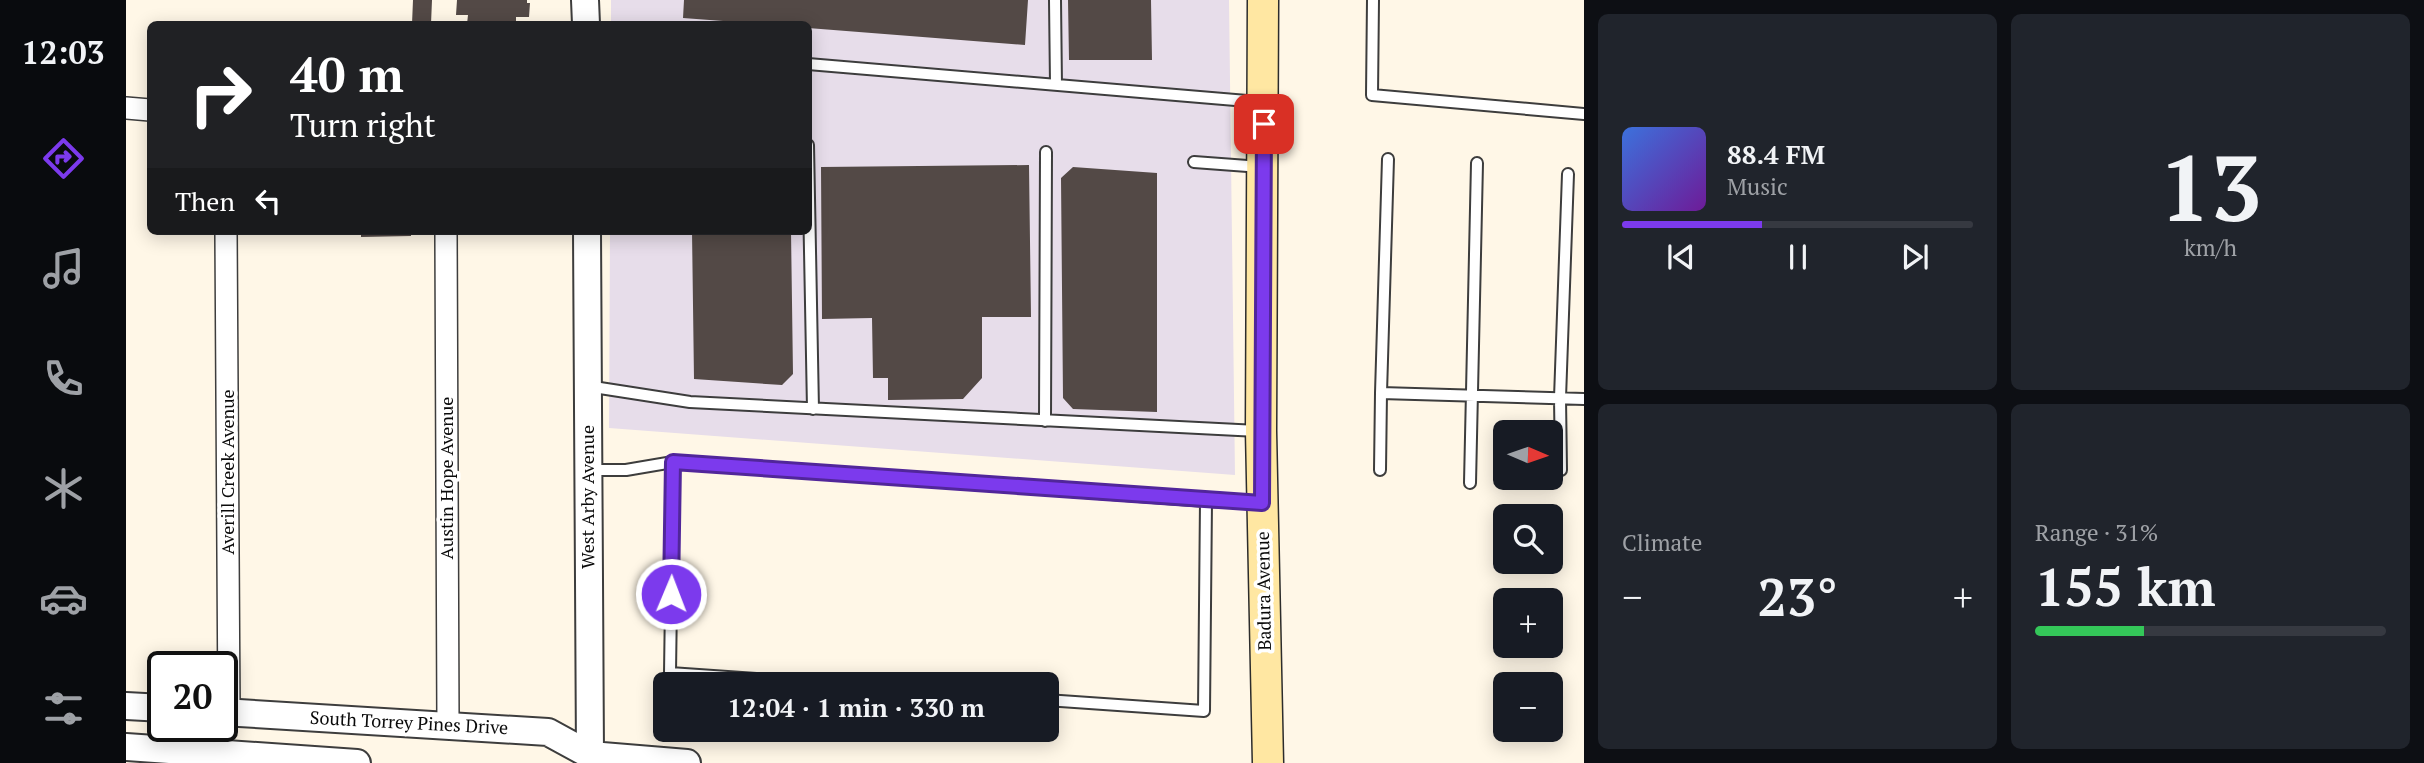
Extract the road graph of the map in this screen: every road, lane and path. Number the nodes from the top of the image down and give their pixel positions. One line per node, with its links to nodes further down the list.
1 (585, 0): 5 (street)
2 (1055, 0): 7 (lane)
3 (1263, 0): 8 (main road, Badura Avenue)
4 (1373, 0): 11 (lane)
5 (586, 21)
6 (812, 64): 7 (lane)
7 (1056, 85): 8 (lane)
8 (1264, 102): 16 (main road, Badura Avenue)
9 (126, 108): 10 (street)
10 (147, 110)
11 (1584, 114)
12 (1046, 152): 29 (lane)
13 (1388, 159): 23 (lane)
14 (1194, 162): 16 (lane)
15 (1477, 163): 24 (lane)
16 (1264, 167): 30 (main road, Badura Avenue)
17 (1568, 174): 25 (lane)
18 (226, 235): 37 (street, Averill Creek Avenue)
19 (446, 235): 43 (street, Austin Hope Avenue)
20 (587, 235): 22 (street, West Arby Avenue)
21 (810, 235): 27 (lane)
22 (587, 386): 27 (lane); 32 (street, West Arby Avenue)
23 (1381, 393): 24 (lane); 33 (lane)
24 (1472, 396): 25 (lane); 34 (lane)
25 (1560, 398): 26 (lane); 28 (lane)
26 (1584, 399)
27 (813, 409): 29 (lane)
28 (1560, 420)
29 (1045, 421): 30 (lane)
30 (1261, 431): 36 (main road, Badura Avenue)
31 (673, 462): 32 (lane); 35 (lane); 38 (lane)
32 (587, 470): 45 (street, West Arby Avenue)
33 (1380, 470)
34 (1470, 484)
35 (1206, 501): 36 (lane); 39 (lane)
36 (1262, 503): 48 (main road, Badura Avenue)
37 (226, 651)
38 (670, 672)
39 (1059, 701)
40 (126, 706): 41 (street)
41 (147, 707)
42 (238, 713): 43 (street, South Torrey Pines Drive)
43 (448, 725): 45 (street, South Torrey Pines Drive)
44 (126, 747): 46 (street)
45 (584, 760): 47 (street, South Torrey Pines Drive)
46 (357, 763)
47 (687, 763)
48 (1268, 763)

